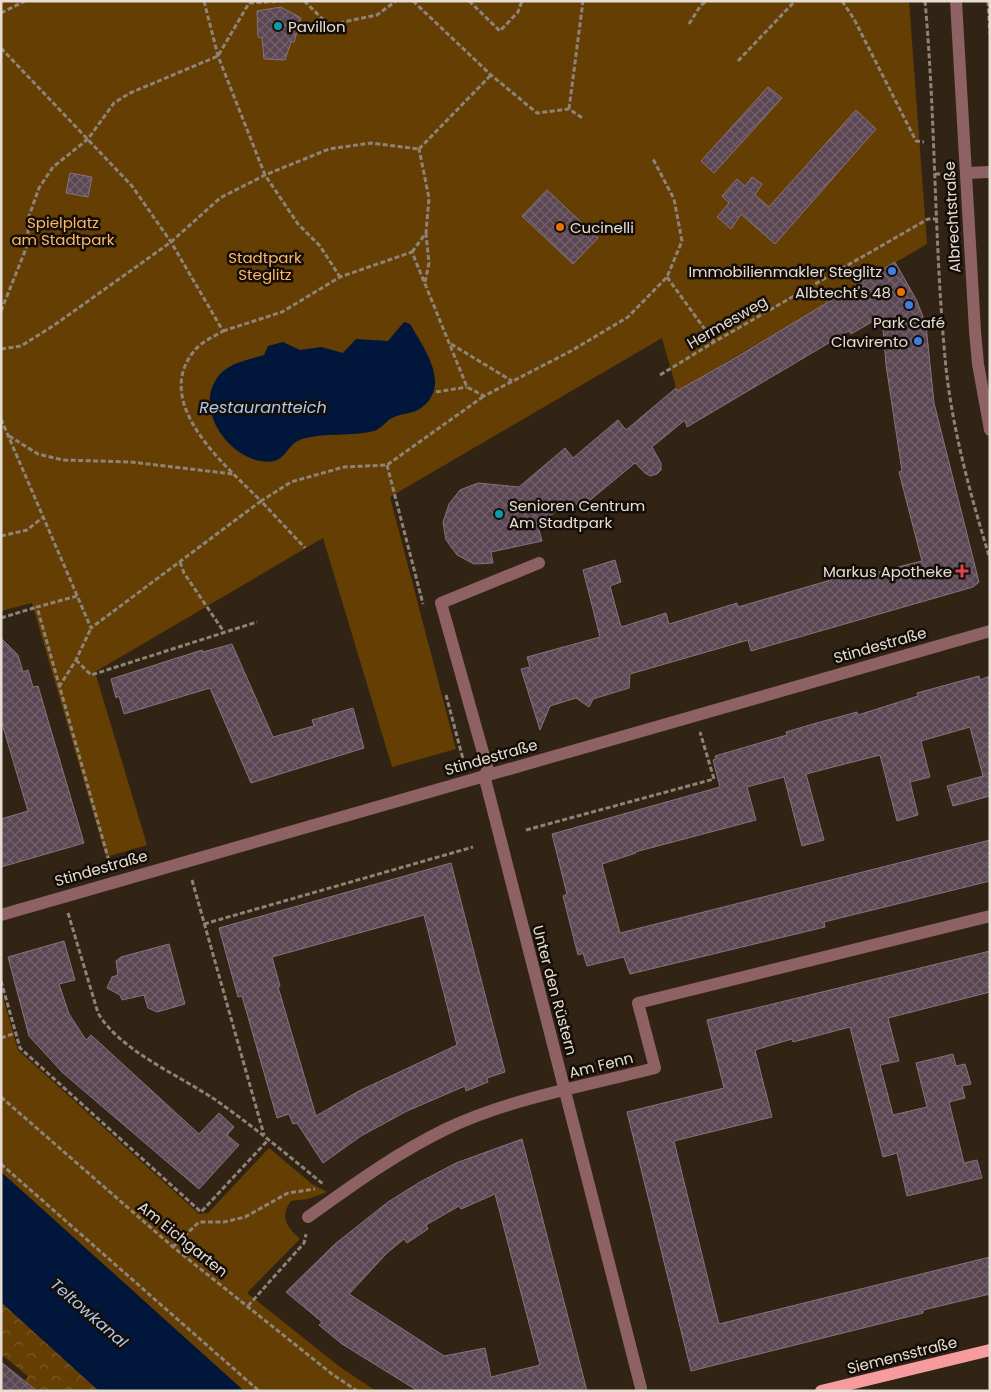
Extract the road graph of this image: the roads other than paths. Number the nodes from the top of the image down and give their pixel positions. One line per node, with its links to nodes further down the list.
1 (956, 1): 3 (street, Albrechtstraße)
2 (990, 172): 3 (street)
3 (967, 173): 4 (street, Albrechtstraße)
4 (990, 430)
5 (539, 563): 7 (street, Unter den Rüstern)
6 (990, 631): 7 (street, Stindestraße)
7 (486, 775): 8 (street, Stindestraße); 10 (street, Unter den Rüstern)
8 (1, 915)
9 (990, 916): 10 (street, Am Fenn)
10 (565, 1091): 11 (street, Am Fenn); 13 (street, Unter den Rüstern)
11 (308, 1217)
12 (990, 1350): 14 (main road, Siemensstraße)
13 (641, 1388)
14 (822, 1391)

